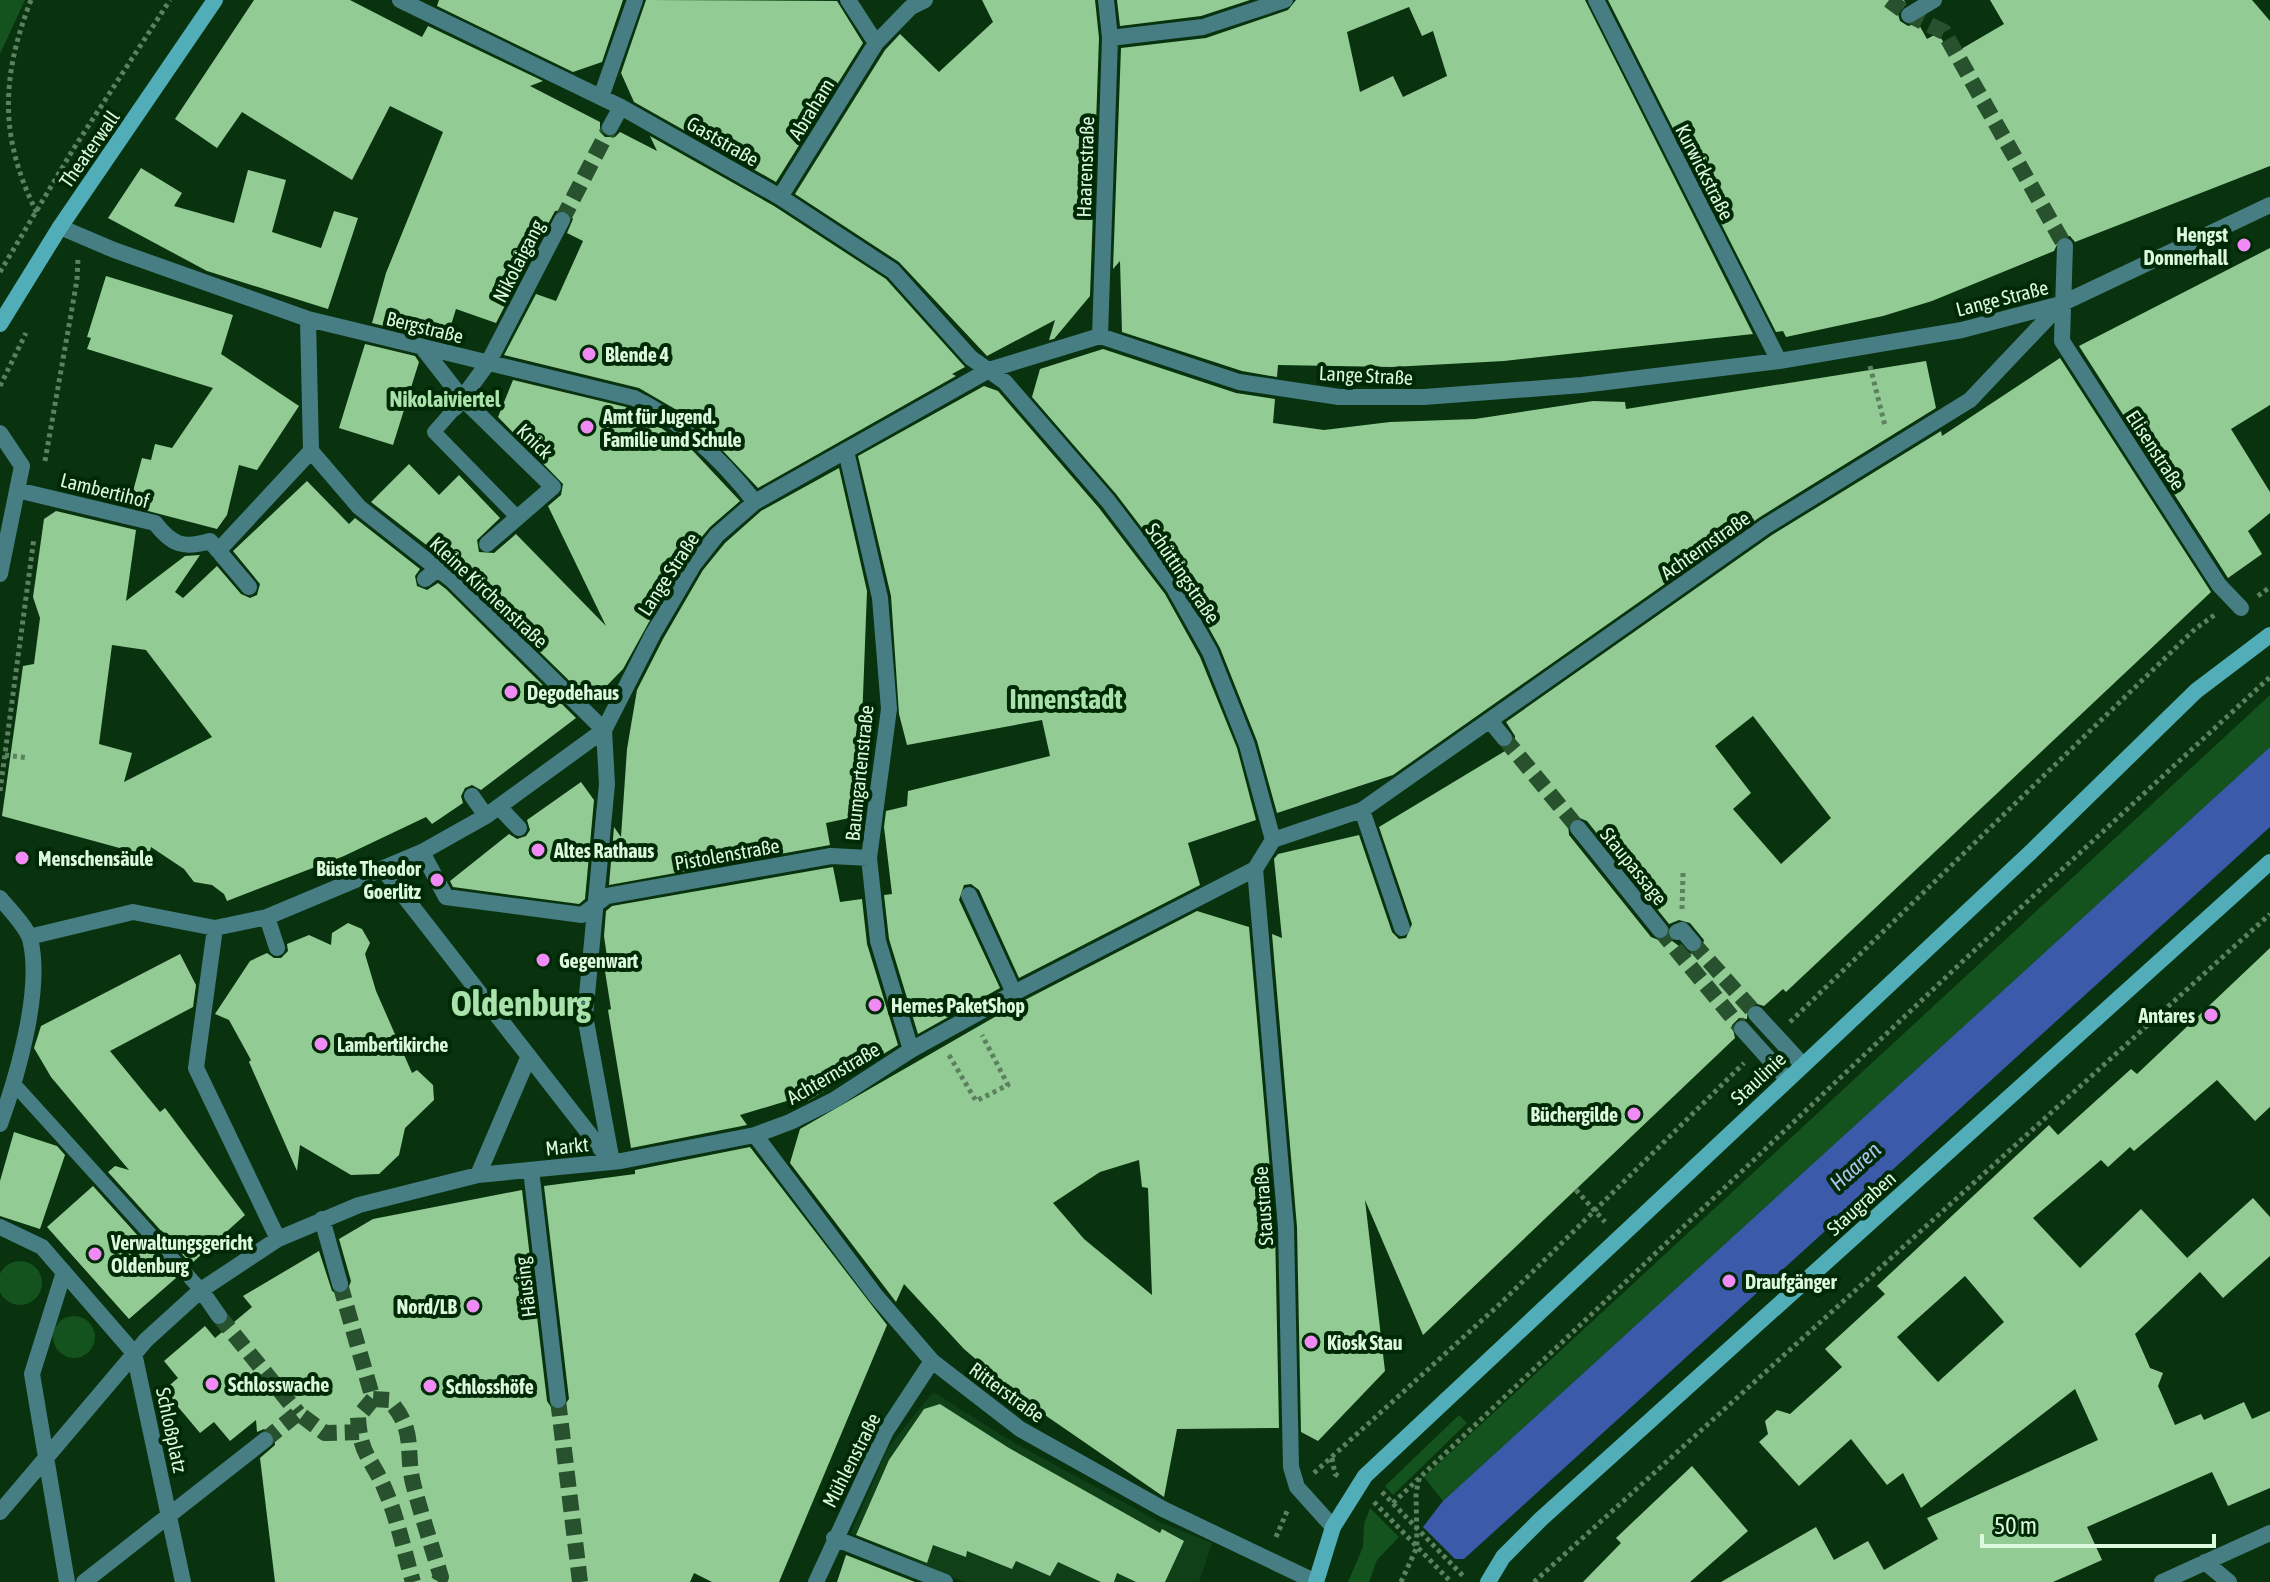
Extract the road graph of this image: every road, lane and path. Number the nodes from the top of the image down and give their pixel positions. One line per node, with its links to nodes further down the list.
1 (31, 0): 17 (path)
2 (170, 0): 22 (path)
3 (215, 0): 24 (street, Theaterwall)
4 (400, 0): 15 (street, Gaststraße)
5 (635, 0): 15 (street)
6 (848, 0): 14 (street)
7 (925, 0): 14 (street, Abraham)
8 (1106, 0): 13 (street, Haarenstraße)
9 (1285, 0): 13 (street)
10 (1596, 0): 33 (street, Kurwickstraße)
11 (1934, 0): 12 (street)
12 (1909, 15)
13 (1110, 38): 30 (street, Haarenstraße)
14 (876, 43): 20 (street, Abraham)
15 (601, 97): 16 (street, Gaststraße)
16 (621, 107): 18 (street); 20 (street, Gaststraße)
17 (0, 113)
18 (610, 127)
19 (6, 157): 22 (path)
20 (780, 197): 35 (street, Gaststraße)
21 (2270, 205): 27 (street, Lange Straße)
22 (37, 213): 24 (path); 26 (path)
23 (562, 220): 34 (street, Nikolaigang)
24 (60, 227): 28 (street, Bergstraße); 29 (street, Theaterwall)
25 (2065, 246): 27 (street, Elisenstraße)
26 (0, 272)
27 (2061, 304): 31 (street, Lange Straße); 38 (street, Achternstraße); 50 (street, Elisenstraße)
28 (308, 319): 32 (street, Bergstraße); 39 (street)
29 (0, 324)
30 (1100, 336): 33 (street, Lange Straße); 35 (street, Lange Straße)
31 (1865, 346): 33 (street, Lange Straße); 38 (path)
32 (422, 347): 34 (street, Bergstraße); 36 (street, Knick)
33 (1779, 361)
34 (488, 363): 36 (street); 42 (street, Bergstraße)
35 (989, 370): 40 (street, Lange Straße); 63 (street, Schüttingstraße)
36 (458, 402): 43 (lane); 43 (street, Knick)
37 (0, 433): 41 (street)
38 (1893, 450): 53 (street, Achternstraße)
39 (311, 451): 45 (street); 46 (street, Kleine Kirchenstraße)
40 (846, 451): 42 (street, Lange Straße); 65 (street, Baumgartenstraße)
41 (17, 490): 45 (street, Lambertihof); 47 (street)
42 (755, 502): 54 (street, Lange Straße)
43 (518, 518): 44 (street, Knick)
44 (487, 544)
45 (218, 551): 49 (street)
46 (439, 568): 48 (street); 54 (street, Kleine Kirchenstraße)
47 (0, 574)
48 (425, 579)
49 (249, 587)
50 (2241, 608): 85 (path)
51 (2270, 635): 90 (street, Staulinie)
52 (2270, 677): 116 (path)
53 (1491, 722): 55 (street); 59 (street, Achternstraße)
54 (604, 730): 60 (street); 72 (street, Markt)
55 (1504, 738)
56 (5, 755): 57 (path)
57 (28, 758)
58 (472, 796): 60 (street)
59 (1362, 810): 63 (street, Achternstraße); 76 (street)
60 (492, 812): 61 (street); 64 (street)
61 (519, 828)
62 (1578, 828): 77 (street, Staupassage)
63 (1273, 840): 68 (street)
64 (422, 852): 67 (street); 72 (street)
65 (869, 858): 72 (street, Pistolenstraße); 88 (street, Baumgartenstraße)
66 (2270, 862): 137 (street, Staugraben)
67 (383, 869): 74 (street); 89 (street)
68 (1255, 869): 81 (street, Achternstraße); 122 (street, Staustraße)
69 (1683, 873): 77 (path, Staupassage)
70 (969, 895): 81 (street)
71 (0, 898): 78 (street)
72 (595, 905): 95 (street, Markt)
73 (2270, 914): 138 (path)
74 (267, 917): 75 (street); 80 (street)
75 (215, 928): 78 (street); 103 (street)
76 (1402, 928)
77 (1673, 931): 79 (street, Staupassage)
78 (29, 937): 92 (street)
79 (1693, 943)
80 (277, 948)
81 (1014, 993): 83 (street, Achternstraße)
82 (1756, 1014): 85 (street)
83 (973, 1019): 86 (street, Achternstraße); 86 (path)
84 (1742, 1029): 87 (street)
85 (1776, 1035): 90 (street)
86 (938, 1037): 88 (street, Achternstraße)
87 (1759, 1049): 91 (street); 99 (path)
88 (911, 1050): 94 (street, Achternstraße)
89 (529, 1056): 95 (street); 97 (street)
90 (1802, 1064): 91 (street, Staulinie)
91 (1786, 1078): 102 (street, Staulinie)
92 (14, 1084): 93 (street); 106 (lane)
93 (0, 1124)
94 (755, 1135): 95 (street, Achternstraße); 109 (street, Ritterstraße)
95 (612, 1162): 96 (street, Markt)
96 (531, 1170): 97 (street, Markt); 110 (street, Häusing)
97 (478, 1175): 100 (street, Markt)
98 (1576, 1190): 99 (path)
99 (1593, 1211): 102 (path); 113 (path)
100 (322, 1219): 103 (street, Markt); 105 (street)
101 (0, 1227): 104 (street, Schloßplatz)
102 (1619, 1236): 122 (street, Staulinie)
103 (278, 1239): 106 (street, Markt)
104 (64, 1272): 108 (street, Schloßplatz); 112 (street)
105 (340, 1284)
106 (201, 1290): 107 (street); 108 (street, Markt)
107 (219, 1316)
108 (134, 1353): 112 (street); 121 (street, Schloßplatz)
109 (932, 1361): 125 (street, Mühlenstraße); 134 (street, Ritterstraße)
110 (558, 1400)
111 (265, 1440): 121 (street, Schloßplatz)
112 (46, 1458): 120 (street); 129 (street)
113 (1332, 1458): 114 (path); 115 (path)
114 (1340, 1459)
115 (1335, 1474)
116 (1421, 1474): 119 (path); 123 (path)
117 (1381, 1492): 119 (path)
118 (1374, 1503): 126 (path)
119 (1393, 1503): 123 (path)
120 (0, 1512)
121 (171, 1516): 130 (street, Schloßplatz); 131 (street, Schloßplatz)
122 (1333, 1527): 134 (street, Staulinie)
123 (1419, 1530): 126 (path); 128 (path)
124 (2270, 1533): 127 (street)
125 (834, 1538): 132 (street, Mühlenstraße); 133 (street)
126 (1417, 1547): 135 (path); 136 (path)
127 (2205, 1562): 139 (street); 140 (street)
128 (1465, 1578)
129 (67, 1582)
130 (84, 1582)
131 (183, 1582)
132 (816, 1582)
133 (945, 1582)
134 (1316, 1582)
135 (1401, 1582)
136 (1451, 1582)
137 (1488, 1582)
138 (1534, 1582)
139 (2162, 1582)
140 (2229, 1582)

